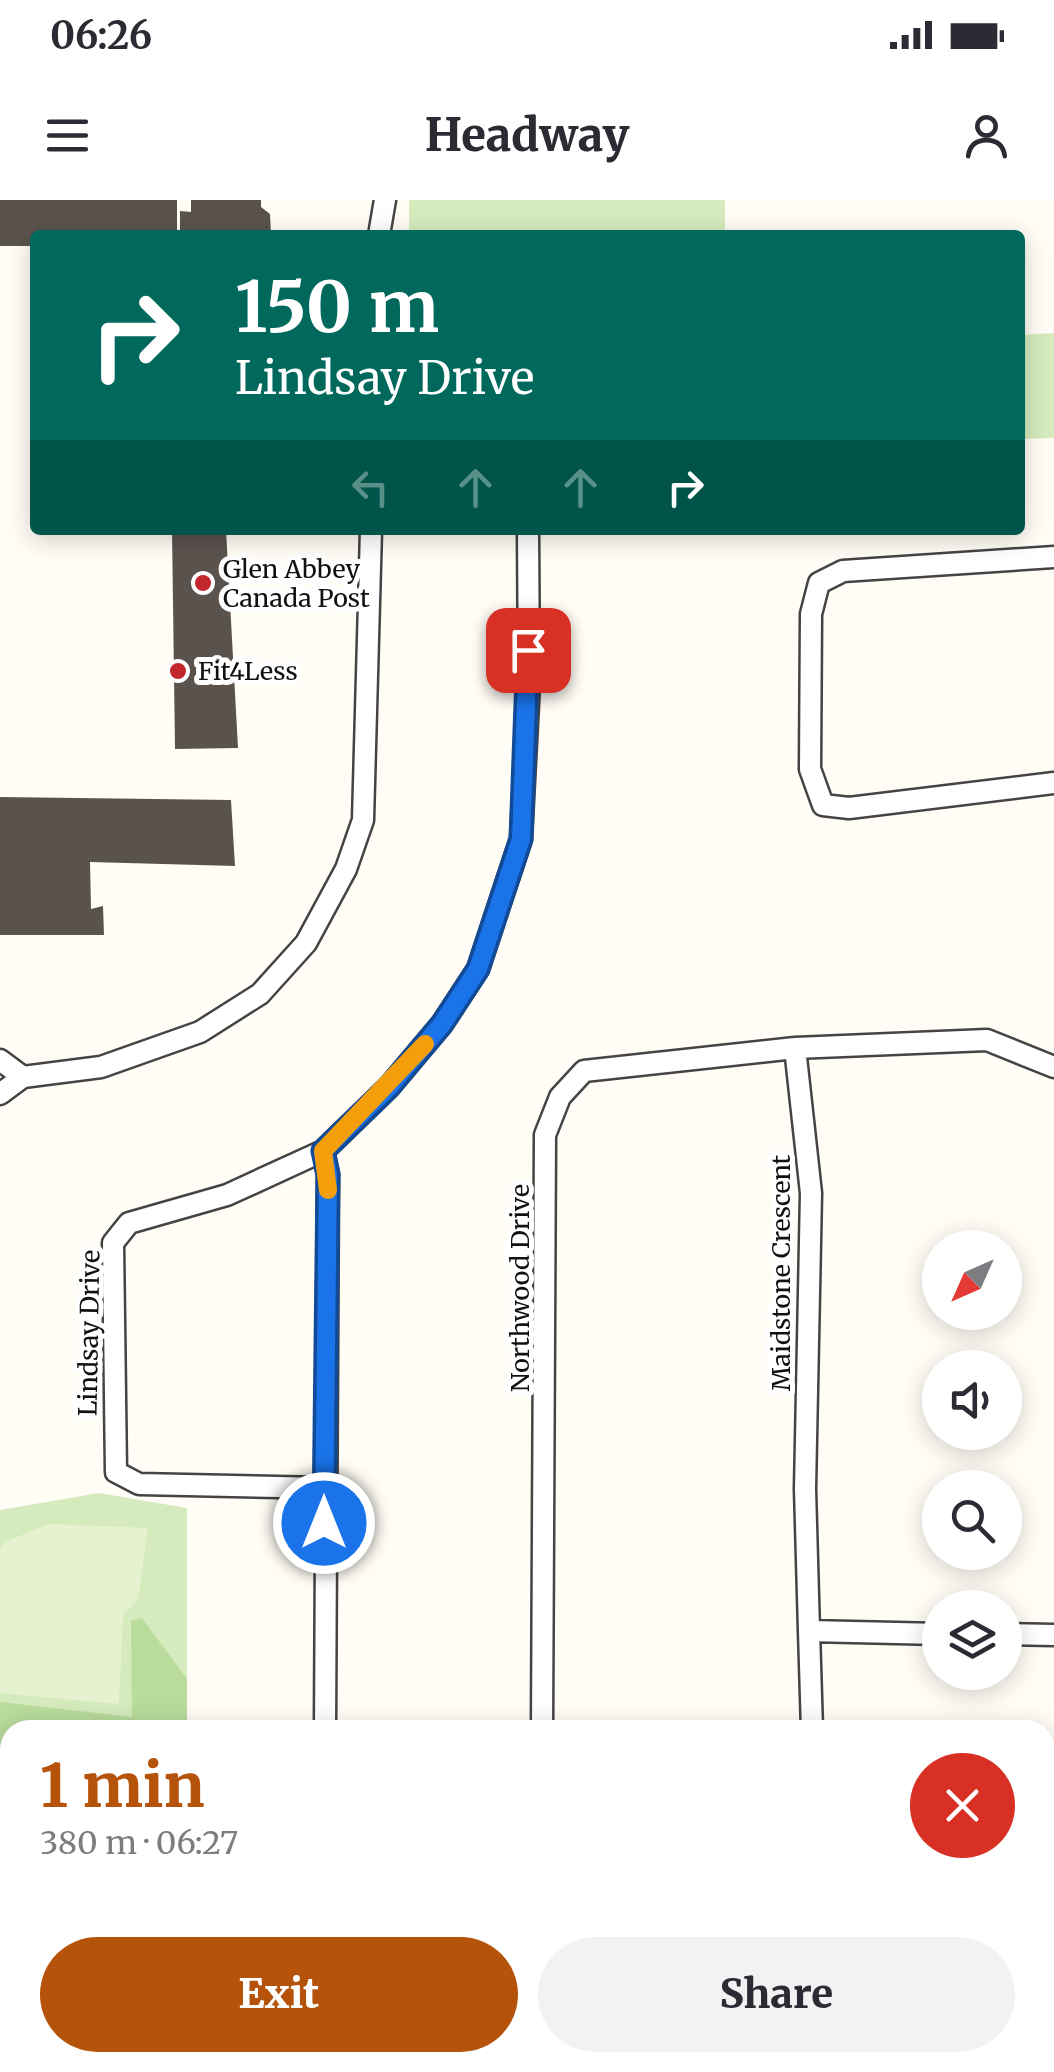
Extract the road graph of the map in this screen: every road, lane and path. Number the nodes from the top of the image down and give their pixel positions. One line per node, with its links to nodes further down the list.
1 (385, 200): 2 (street)
2 (380, 230)
3 (371, 535): 10 (street)
4 (528, 535): 12 (street, Lindsay Drive)
5 (1054, 557): 6 (street)
6 (1054, 783)
7 (795, 1048): 9 (street); 14 (street, Maidstone Crescent); 19 (street, Northwood Drive)
8 (0, 1060): 10 (street)
9 (1054, 1067)
10 (24, 1077): 11 (street)
11 (0, 1094)
12 (323, 1151): 13 (street); 13 (street, Lindsay Drive)
13 (324, 1488): 18 (street)
14 (809, 1632): 15 (street); 20 (street, Maidstone Crescent)
15 (922, 1634)
16 (1022, 1635): 17 (street)
17 (1054, 1636)
18 (325, 1720)
19 (542, 1720)
20 (812, 1720)

